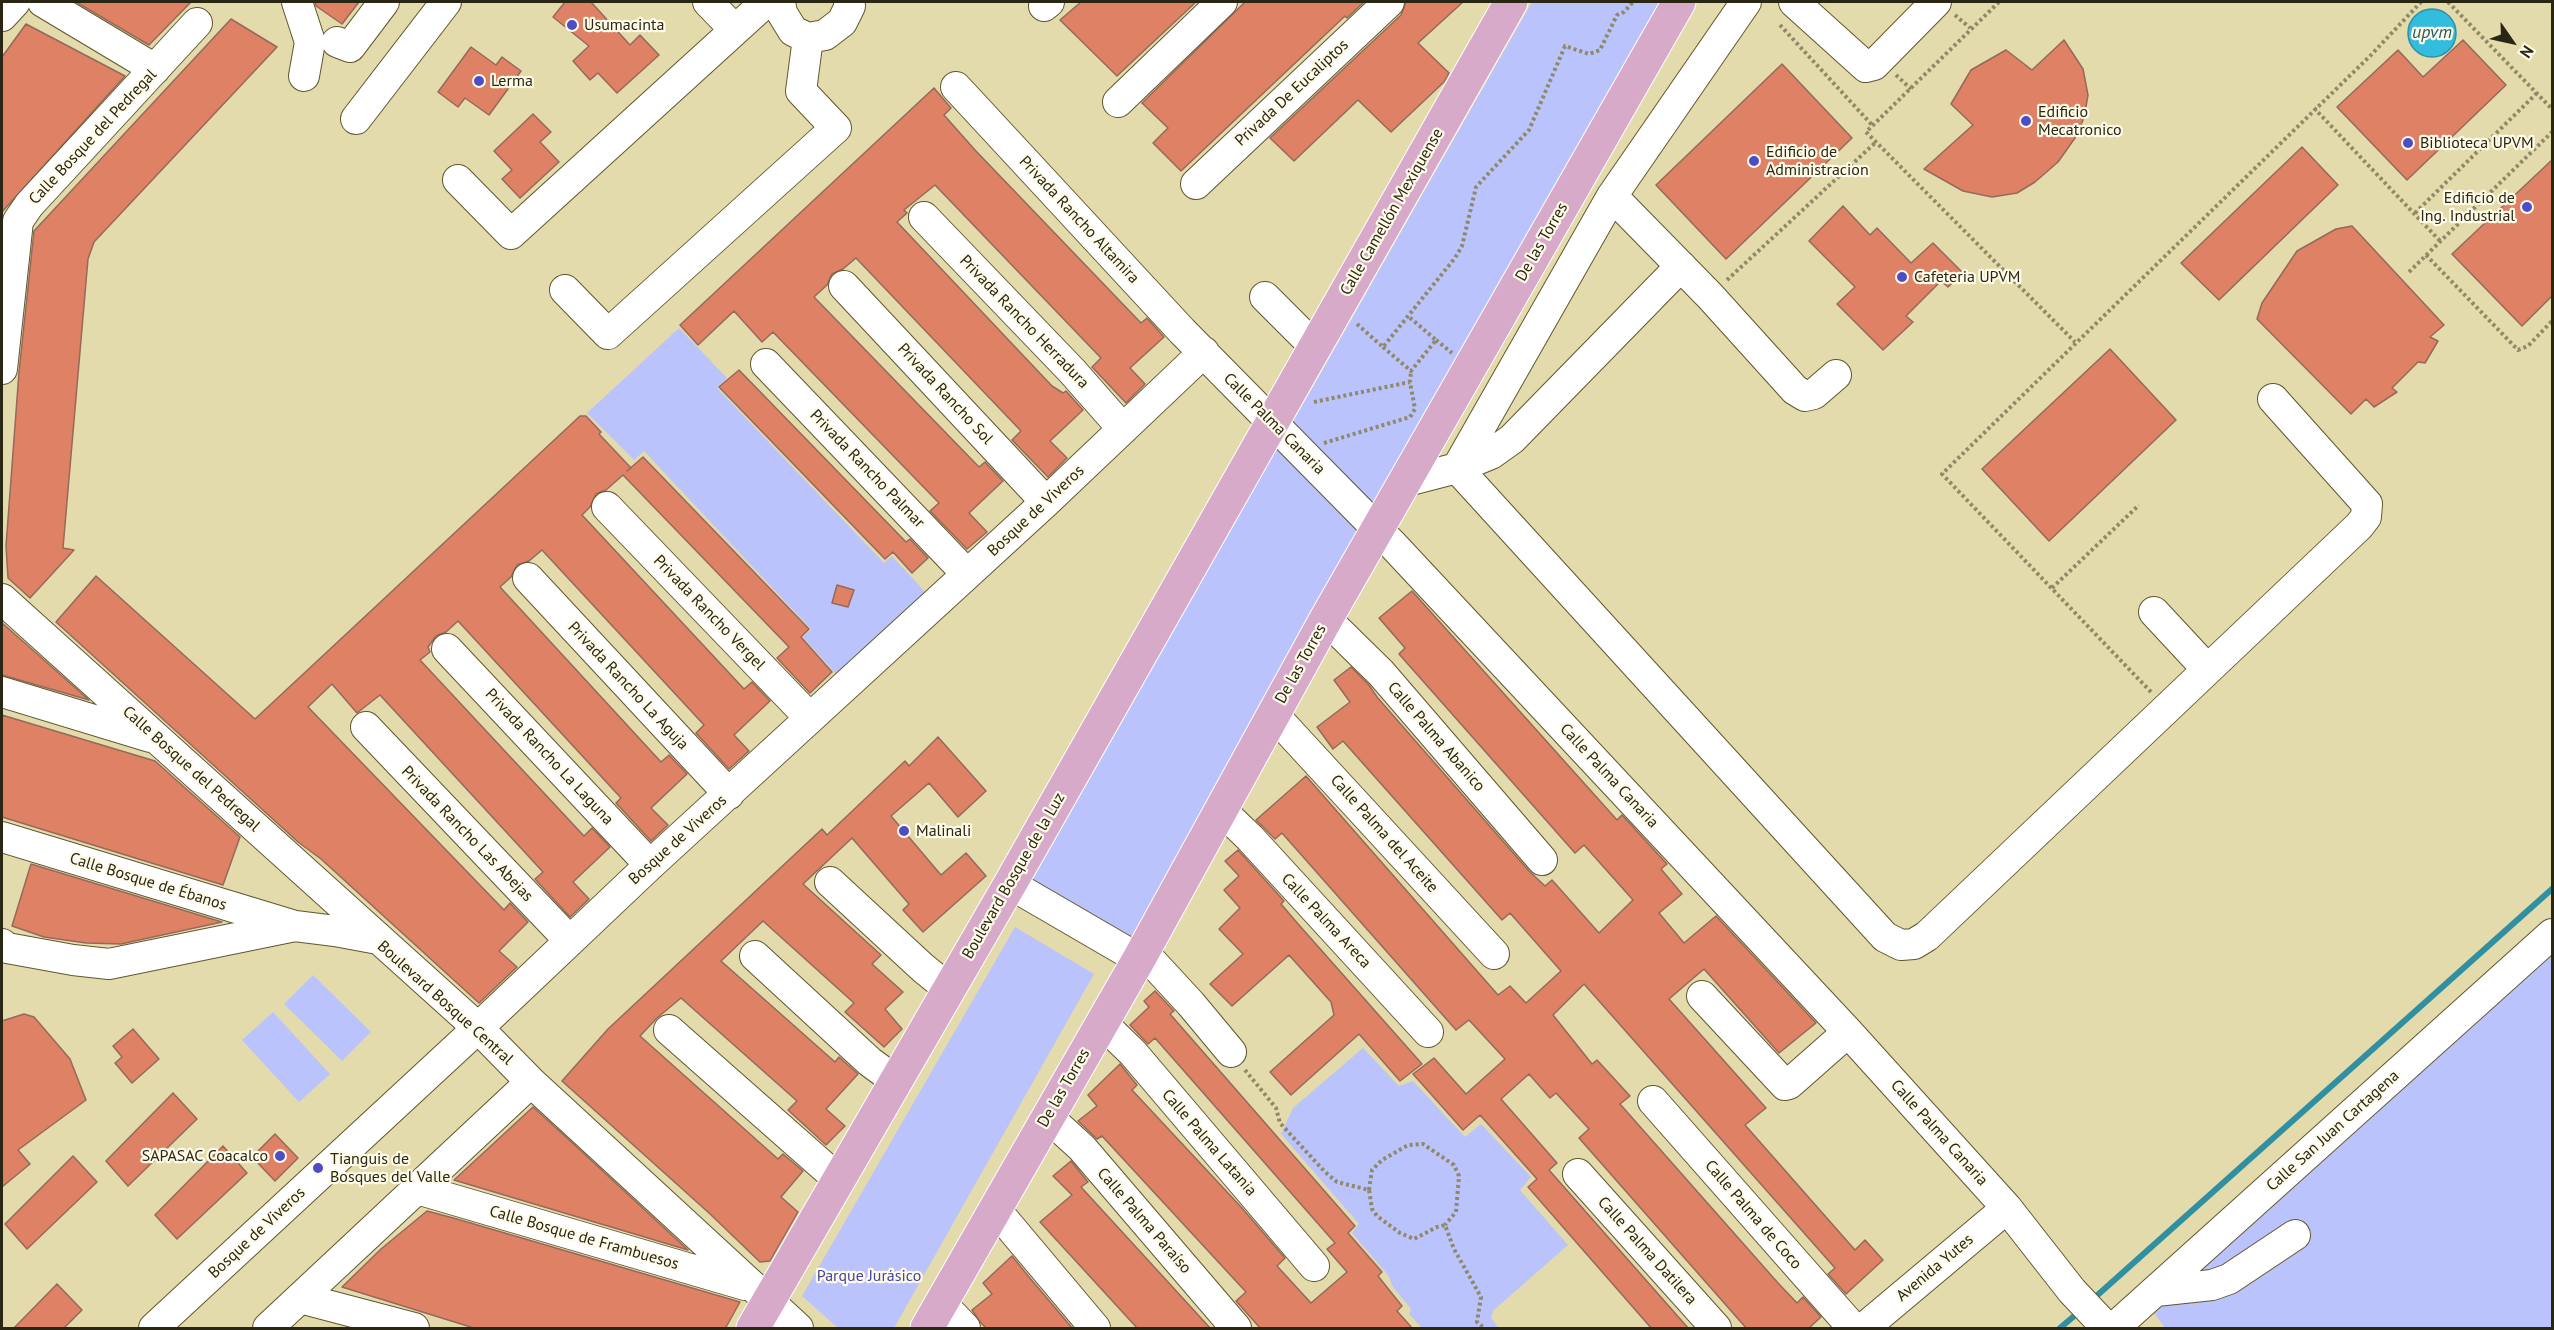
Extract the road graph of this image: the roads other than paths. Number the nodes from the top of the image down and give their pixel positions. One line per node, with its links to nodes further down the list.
1 (15, 2): 17 (street)
2 (43, 2): 22 (street)
3 (297, 2): 23 (street)
4 (384, 2): 21 (street)
5 (446, 2): 26 (street)
6 (708, 2): 19 (street)
7 (766, 2): 19 (street)
8 (780, 2): 20 (street)
9 (849, 2): 20 (street)
10 (1222, 2): 25 (street)
11 (1389, 2): 28 (street, Privada De Eucaliptos)
12 (1512, 2): 35 (main road, Calle Camellón Mexiquense)
13 (1678, 2): 44 (main road, De las Torres)
14 (1746, 2): 29 (street)
15 (1936, 2): 16 (street)
16 (1784, 10)
17 (2, 16)
18 (197, 23): 22 (street, Calle Bosque del Pedregal)
19 (735, 30): 27 (street)
20 (808, 38): 33 (street)
21 (337, 42)
22 (156, 69): 38 (street, Calle Bosque del Pedregal)
23 (304, 76)
24 (956, 87): 36 (street, Privada Rancho Altamira)
25 (1118, 102)
26 (356, 119)
27 (458, 180)
28 (1196, 184)
29 (1612, 196): 31 (street); 43 (street)
30 (924, 217): 42 (street, Privada Rancho Herradura)
31 (1681, 266): 39 (street); 43 (street)
32 (844, 286): 45 (street, Privada Rancho Sol)
33 (564, 290)
34 (1265, 297): 35 (street)
35 (1315, 347): 41 (main road, Calle Camellón Mexiquense)
36 (1204, 352): 41 (street, Calle Palma Canaria); 42 (street, Bosque de Viveros)
37 (766, 364): 48 (street, Privada Rancho Palmar)
38 (2, 369)
39 (1836, 375)
40 (2272, 399): 54 (street)
41 (1272, 422): 47 (street, Calle Palma Canaria); 66 (main road, Boulevard Bosque de la Luz)
42 (1123, 429): 45 (street, Bosque de Viveros)
43 (1456, 468): 44 (street); 54 (street)
44 (1407, 480): 47 (main road, De las Torres)
45 (1046, 502): 48 (street, Bosque de Viveros)
46 (608, 507): 57 (street, Privada Rancho Vergel)
47 (1377, 528): 52 (main road, De las Torres); 81 (street, Calle Palma Canaria)
48 (967, 574): 57 (street, Bosque de Viveros)
49 (528, 578): 60 (street, Privada Rancho La Aguja)
50 (2, 599): 59 (street, Calle Bosque del Pedregal)
51 (2154, 612): 54 (street)
52 (1326, 619): 56 (main road, De las Torres); 63 (street, Calle Palma Abanico)
53 (447, 650): 64 (street, Privada Rancho La Laguna)
54 (2207, 669)
55 (2, 692): 59 (street)
56 (1273, 714): 61 (main road, De las Torres); 72 (street, Calle Palma del Aceite)
57 (810, 718): 60 (street, Bosque de Viveros)
58 (366, 727): 70 (street, Privada Rancho Las Abejas)
59 (158, 740): 69 (street, Calle Bosque del Pedregal)
60 (729, 794): 64 (street, Bosque de Viveros)
61 (1222, 811): 73 (main road, De las Torres); 80 (street, Calle Palma Areca)
62 (2, 837): 67 (street, Calle Bosque de Ébanos)
63 (1542, 860)
64 (650, 865): 70 (street, Bosque de Viveros)
65 (830, 882): 75 (street)
66 (1010, 884): 73 (street); 75 (main road, Boulevard Bosque de la Luz)
67 (295, 926): 69 (street, Boulevard Bosque Central); 71 (street, Boulevard Bosque Central)
68 (2553, 934): 94 (street, Calle San Juan Cartagena)
69 (380, 940): 78 (street, Boulevard Bosque Central)
70 (569, 940): 78 (street, Bosque de Viveros)
71 (3, 947)
72 (1494, 954)
73 (1141, 955): 77 (main road, De las Torres); 82 (street)
74 (755, 956): 83 (street)
75 (949, 989): 83 (main road, Boulevard Bosque de la Luz)
76 (1702, 996): 81 (street)
77 (1102, 1023): 86 (main road, De las Torres); 93 (street, Calle Palma Latania)
78 (478, 1028): 84 (street, Boulevard Bosque Central); 99 (street, Bosque de Viveros)
79 (669, 1030): 88 (street)
80 (1428, 1032)
81 (1848, 1032): 90 (street, Calle Palma Canaria)
82 (1231, 1052)
83 (896, 1081): 88 (main road, Boulevard Bosque de la Luz)
84 (531, 1082): 89 (street); 96 (street, Boulevard Bosque Central)
85 (1653, 1101): 107 (street, Calle Palma de Coco)
86 (1048, 1117): 91 (main road, De las Torres); 105 (street, Calle Palma Paraíso)
87 (1578, 1174): 106 (street, Calle Palma Datilera)
88 (838, 1180): 96 (main road, Boulevard Bosque de la Luz)
89 (417, 1189): 95 (street); 96 (street, Calle Bosque de Frambuesos)
90 (2007, 1208): 98 (street, Calle Palma Canaria); 108 (street, Avenida Yutes)
91 (995, 1209): 97 (main road, De las Torres); 104 (street)
92 (2295, 1235): 94 (street)
93 (1314, 1266)
94 (2156, 1291): 98 (street, Calle San Juan Cartagena)
95 (300, 1298): 100 (street); 101 (street)
96 (758, 1306): 102 (street, Boulevard Bosque Central)
97 (934, 1316): 103 (street)
98 (2107, 1326)
99 (154, 1329)
100 (268, 1329)
101 (414, 1329)
102 (798, 1329)
103 (965, 1329)
104 (1095, 1329)
105 (1236, 1329)
106 (1716, 1329)
107 (1853, 1329)
108 (1864, 1329)

